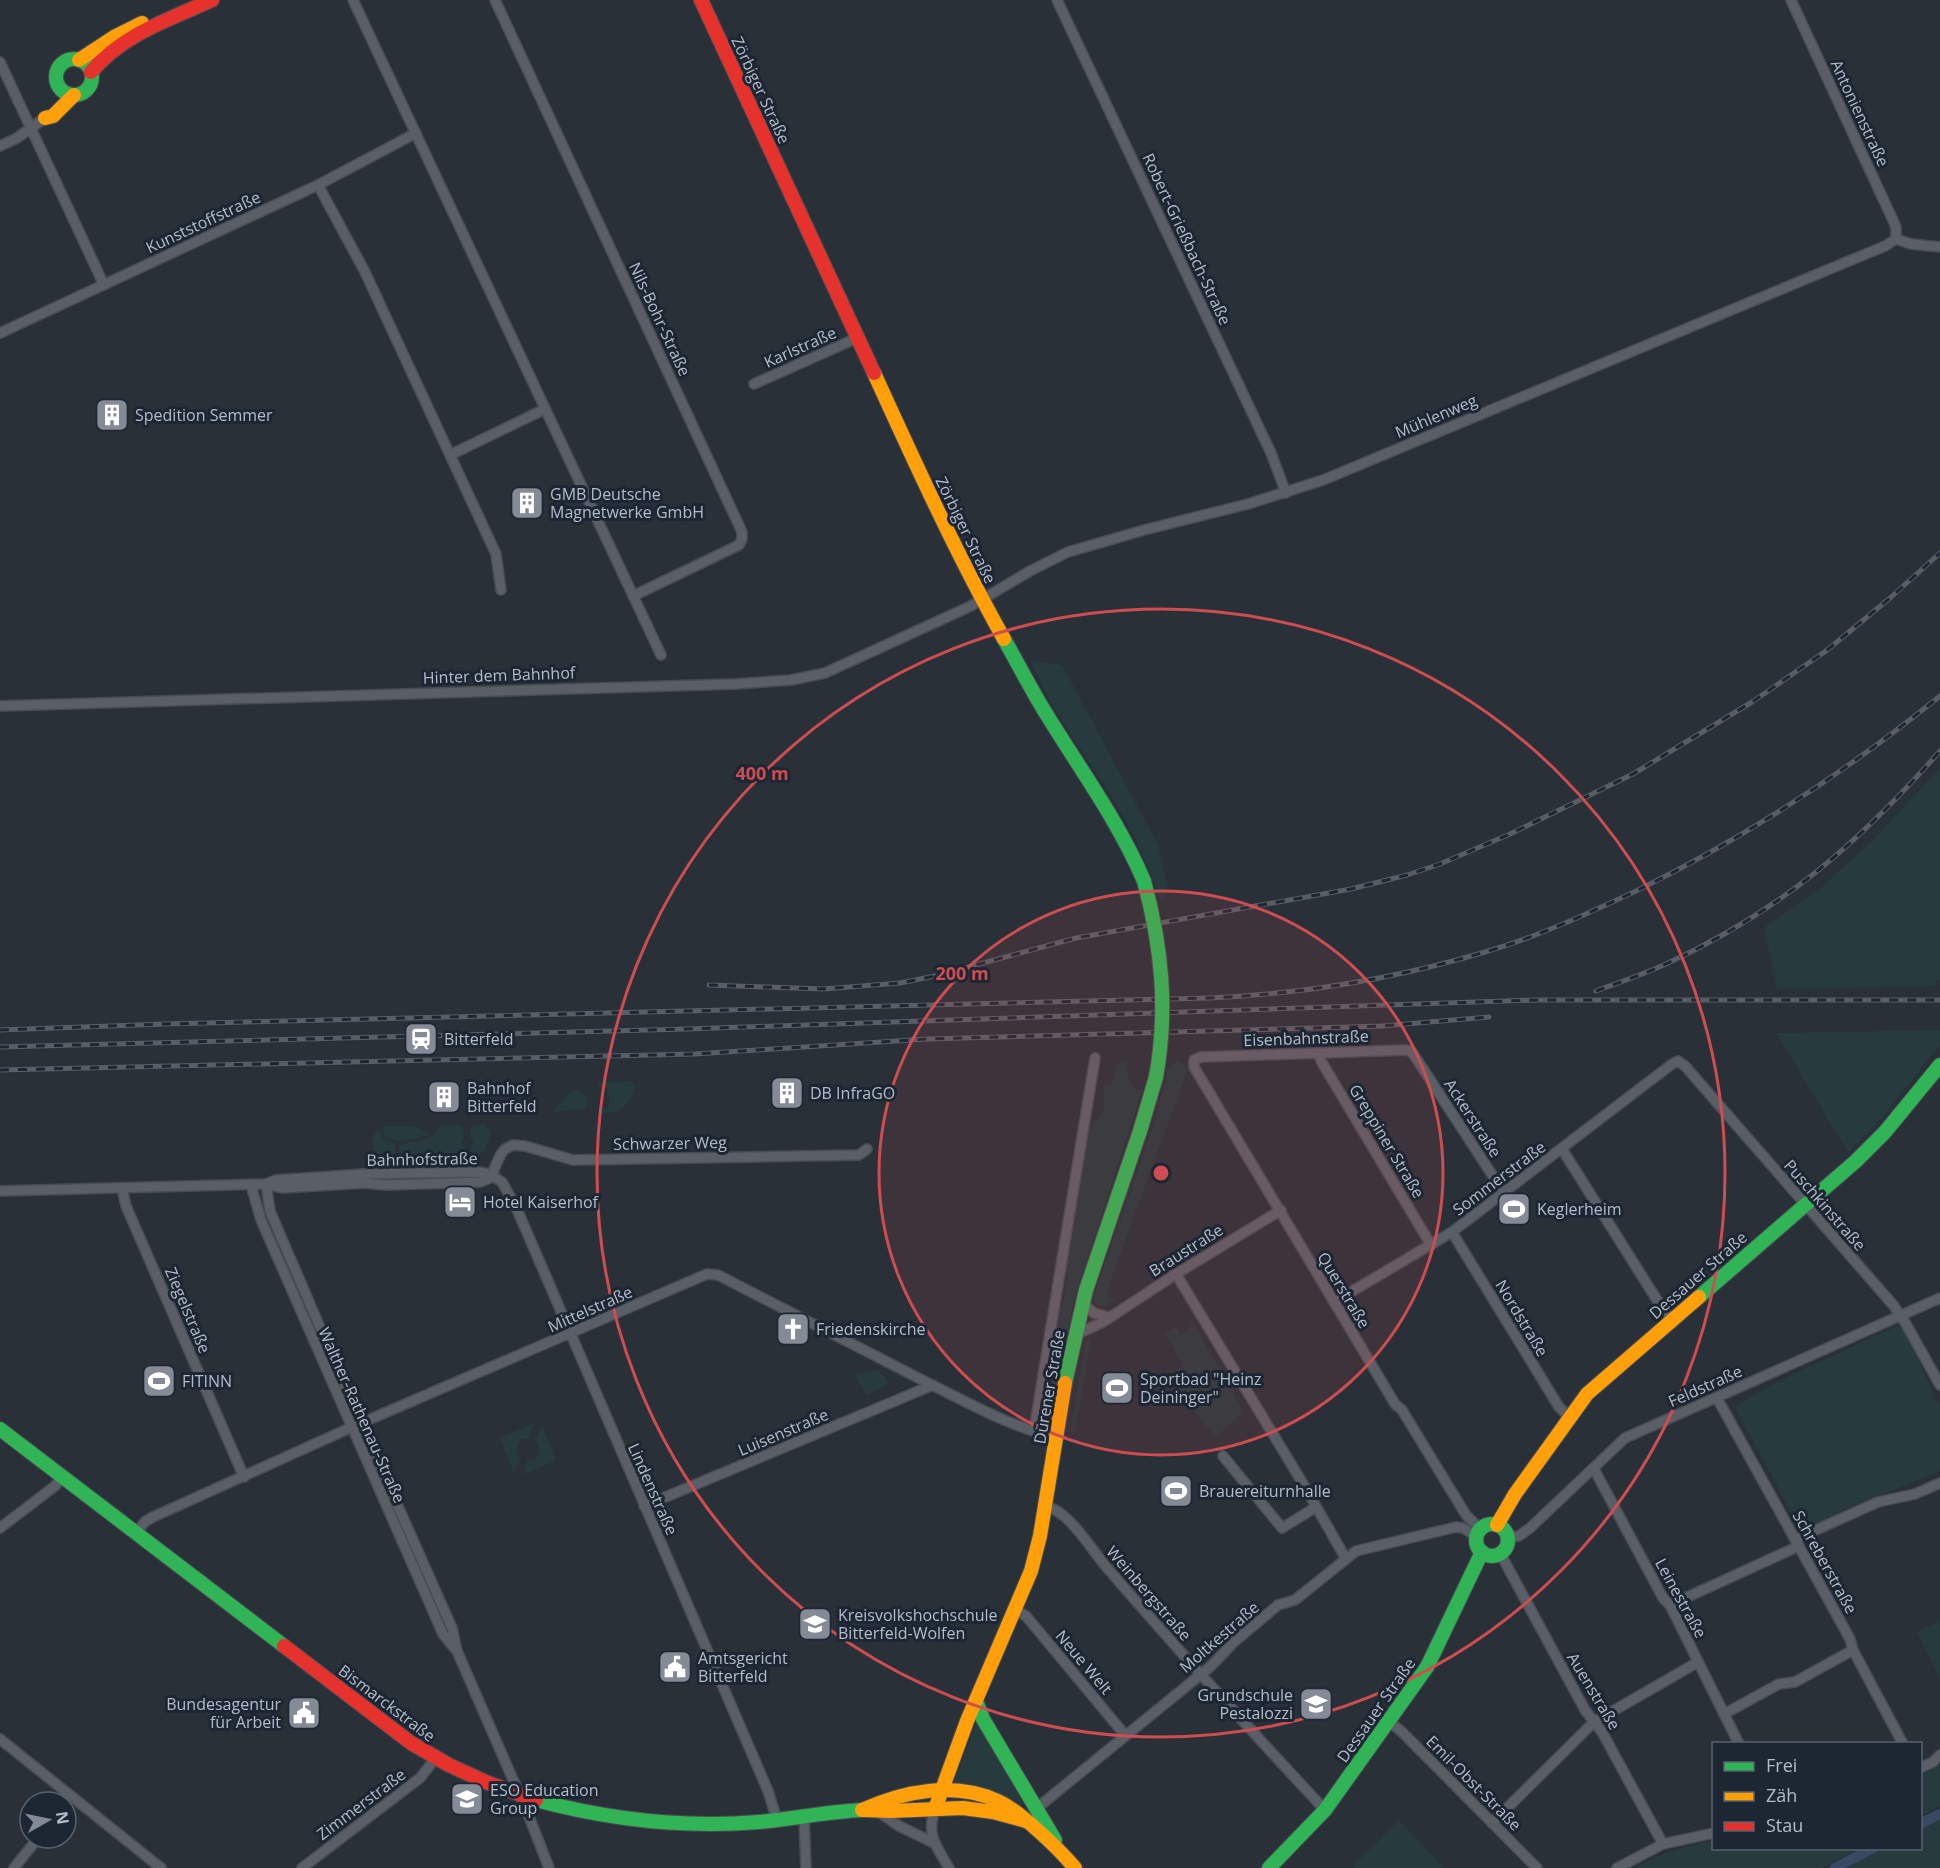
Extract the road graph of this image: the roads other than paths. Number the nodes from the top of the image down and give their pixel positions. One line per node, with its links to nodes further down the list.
1 (190, 0): 8 (main road)
2 (212, 0): 10 (main road)
3 (354, 0): 15 (street)
4 (495, 0): 28 (street, Nils-Bohr-Straße)
5 (701, 0): 22 (main road, Zörbiger Straße)
6 (1057, 0): 26 (street, Robert-Grießbach-Straße)
7 (1791, 0): 18 (street, Antonienstraße)
8 (79, 60): 10 (main road); 11 (main road)
9 (0, 62): 14 (street)
10 (91, 72): 12 (main road)
11 (59, 87): 12 (main road); 13 (main road)
12 (74, 95): 13 (main road)
13 (45, 118): 14 (street)
14 (31, 129): 16 (street); 20 (street)
15 (416, 133): 17 (street, Kunststoffstraße); 24 (street)
16 (0, 146)
17 (318, 185): 20 (street, Kunststoffstraße); 25 (street)
18 (1896, 239): 19 (street); 26 (street, Mühlenweg)
19 (1940, 247)
20 (104, 285): 21 (street, Kunststoffstraße)
21 (0, 333)
22 (857, 338): 23 (street, Karlstraße); 29 (main road, Zörbiger Straße)
23 (754, 384)
24 (545, 409): 25 (street); 28 (street)
25 (450, 455): 27 (street)
26 (1286, 493): 29 (street, Mühlenweg)
27 (501, 590)
28 (633, 596): 30 (street)
29 (981, 600): 31 (street, Hinter dem Bahnhof); 38 (main road, Zörbiger Straße, bridge)
30 (660, 655)
31 (0, 706)
32 (1319, 1053): 34 (street, Eisenbahnstraße); 35 (street, Eisenbahnstraße); 50 (street, Greppiner Straße)
33 (1095, 1058): 66 (street, Dürener Straße)
34 (1417, 1058): 46 (street, Ackerstraße)
35 (1194, 1060): 48 (street, Querstraße)
36 (1672, 1064): 40 (street, Sommerstraße); 47 (street, Puschkinstraße)
37 (1940, 1065): 47 (main road, Dessauer Straße)
38 (1156, 1077): 54 (main road, Dürener Straße)
39 (867, 1149): 41 (street, Schwarzer Weg)
40 (1562, 1149): 46 (street, Sommerstraße); 57 (street)
41 (493, 1177): 42 (street, Bahnhofstraße); 58 (street, Lindenstraße)
42 (266, 1184): 43 (street, Bahnhofstraße); 64 (street, Walther-Rathenau-Straße)
43 (251, 1185): 44 (street, Bahnhofstraße); 64 (street, Walther-Rathenau-Straße)
44 (122, 1188): 45 (street, Bahnhofstraße); 71 (street, Ziegelstraße)
45 (0, 1191)
46 (1504, 1193): 49 (street, Sommerstraße)
47 (1806, 1204): 55 (street, Puschkinstraße); 57 (main road, Dessauer Straße)
48 (1281, 1210): 51 (street, Braustraße); 53 (street, Querstraße)
49 (1452, 1232): 50 (street, Sommerstraße); 63 (street, Nordstraße)
50 (1431, 1245): 53 (street, Sommerstraße)
51 (1176, 1274): 56 (street, Braustraße); 75 (street)
52 (1940, 1298): 55 (street, Feldstraße)
53 (1334, 1302): 79 (street, Querstraße)
54 (1083, 1304): 56 (street); 59 (main road, Dürener Straße)
55 (1901, 1315): 61 (street, Puschkinstraße); 62 (street, Feldstraße)
56 (1108, 1317): 59 (street, Braustraße)
57 (1672, 1320): 63 (main road, Dessauer Straße)
58 (570, 1334): 60 (street, Mittelstraße); 64 (street, Mittelstraße); 73 (street, Lindenstraße)
59 (1075, 1335): 67 (main road, Dürener Straße)
60 (933, 1385): 66 (street, Mittelstraße); 73 (street, Luisenstraße)
61 (1940, 1385)
62 (1717, 1398): 69 (street, Feldstraße); 81 (street, Schreberstraße)
63 (1569, 1417): 76 (main road, Dessauer Straße)
64 (356, 1425): 71 (street, Mittelstraße); 103 (street, Walther-Rathenau-Straße)
65 (0, 1429): 70 (main road, Bismarckstraße)
66 (1034, 1431): 67 (street, Mittelstraße)
67 (1057, 1437): 74 (main road, Dürener Straße)
68 (1223, 1456): 75 (street)
69 (1594, 1469): 80 (street, Feldstraße); 85 (street, Leinestraße)
70 (62, 1477): 77 (street); 78 (main road, Bismarckstraße)
71 (244, 1477): 78 (street, Mittelstraße)
72 (1940, 1483): 81 (street)
73 (644, 1506): 111 (street, Lindenstraße)
74 (1045, 1506): 86 (main road, Dürener Straße); 89 (street, Weinbergstraße)
75 (1316, 1507): 84 (street)
76 (1497, 1524): 79 (main road); 80 (main road)
77 (0, 1528)
78 (135, 1533): 99 (main road, Bismarckstraße)
79 (1478, 1533): 82 (main road); 84 (street, Moltkestraße)
80 (1507, 1538): 83 (main road)
81 (1797, 1543): 85 (street); 87 (street, Schreberstraße)
82 (1482, 1552): 83 (main road); 92 (main road, Dessauer Straße)
83 (1500, 1553): 93 (street, Auenstraße)
84 (1346, 1559): 89 (street, Moltkestraße)
85 (1670, 1605): 88 (street, Leinestraße)
86 (1017, 1611): 90 (main road, Dürener Straße); 94 (street, Neue Welt)
87 (1853, 1650): 91 (street); 97 (street, Schreberstraße)
88 (1698, 1662): 91 (street, Leinestraße); 93 (street)
89 (1200, 1674): 94 (street, Moltkestraße); 108 (street, Weinbergstraße)
90 (976, 1701): 102 (main road, Dürener Straße); 105 (main road)
91 (1724, 1714): 96 (street, Leinestraße)
92 (1389, 1721): 108 (main road, Dessauer Straße); 113 (street, Emil-Obst-Straße)
93 (1594, 1722): 113 (street); 116 (street, Auenstraße)
94 (1125, 1735): 105 (street, Moltkestraße)
95 (0, 1739): 101 (street)
96 (1738, 1742)
97 (1902, 1742)
98 (1940, 1755): 100 (street)
99 (435, 1759): 103 (main road, Bismarckstraße); 121 (street, Zimmerstraße)
100 (1922, 1767)
101 (58, 1790)
102 (941, 1791): 106 (main road, Dürener Straße); 107 (main road, Bismarckstraße); 112 (main road, Bismarckstraße)
103 (520, 1795): 111 (main road, Bismarckstraße); 122 (street, Walther-Rathenau-Straße)
104 (78, 1807): 120 (street)
105 (1037, 1808): 118 (main road)
106 (935, 1809): 109 (main road, Bismarckstraße); 112 (main road, Bismarckstraße); 115 (street)
107 (862, 1810): 109 (main road, Bismarckstraße); 110 (main road, Bismarckstraße)
108 (1325, 1810): 126 (main road, Dessauer Straße)
109 (879, 1812): 115 (street)
110 (804, 1817): 111 (main road, Bismarckstraße); 123 (street)
111 (777, 1820)
112 (1026, 1821): 118 (main road, Bismarckstraße)
113 (1492, 1823): 127 (street, Emil-Obst-Straße)
114 (1712, 1833): 116 (street)
115 (934, 1843): 124 (street)
116 (1663, 1844): 128 (street)
117 (29, 1850): 119 (street)
118 (1063, 1853): 125 (main road, Bismarckstraße)
119 (15, 1868)
120 (161, 1868)
121 (302, 1868)
122 (549, 1868)
123 (806, 1868)
124 (949, 1868)
125 (1075, 1868)
126 (1269, 1868)
127 (1537, 1868)
128 (1617, 1868)

